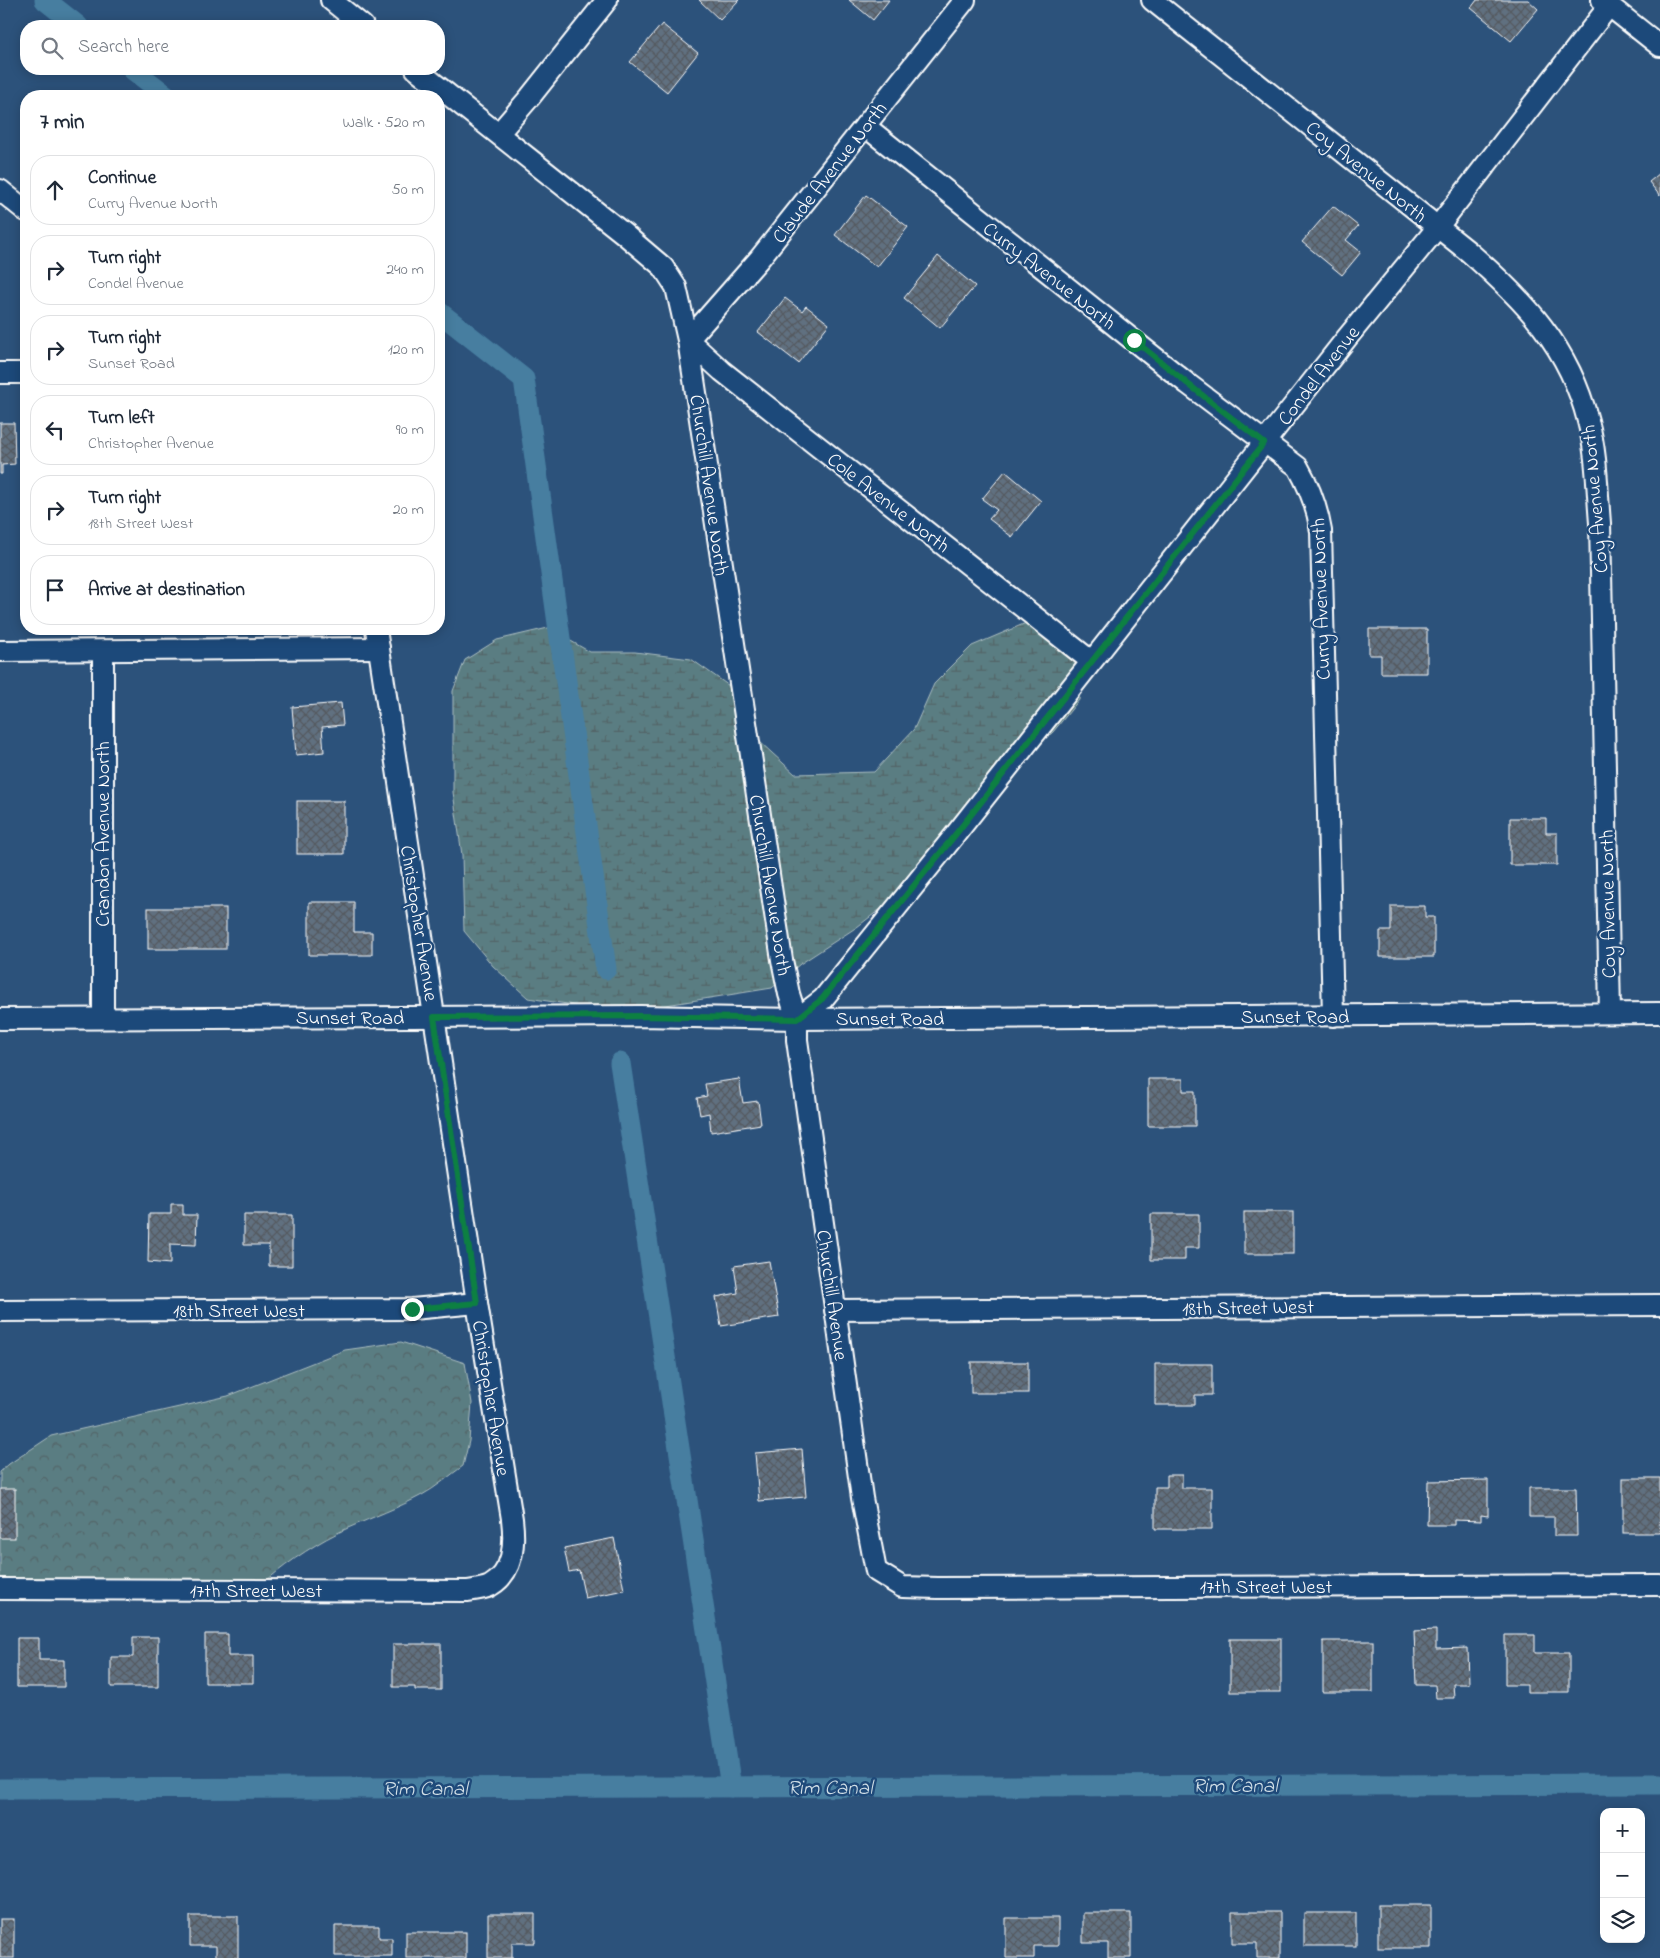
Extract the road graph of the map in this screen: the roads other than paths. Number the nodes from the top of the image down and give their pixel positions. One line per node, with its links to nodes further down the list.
1 (331, 0): 6 (street)
2 (607, 0): 12 (street)
3 (965, 0): 11 (street, Claude Avenue North)
4 (1152, 0): 15 (street, Coy Avenue North)
5 (1606, 3): 7 (street); 15 (street, Condel Avenue)
6 (356, 20)
7 (1660, 46)
8 (424, 75): 9 (street, Churchill Avenue North)
9 (443, 90)
10 (445, 91): 12 (street, Churchill Avenue North)
11 (865, 126): 16 (street, Claude Avenue North); 19 (street, Curry Avenue North)
12 (499, 133): 16 (street, Churchill Avenue North)
13 (0, 190): 14 (street)
14 (20, 206)
15 (1437, 228): 19 (street, Condel Avenue); 24 (street, Coy Avenue North)
16 (688, 340): 23 (street, Cole Avenue North); 30 (street, Churchill Avenue North)
17 (0, 373): 18 (street)
18 (20, 373)
19 (1264, 443): 23 (street, Condel Avenue); 26 (street, Curry Avenue North)
20 (377, 638): 22 (street); 27 (street, Christopher Avenue)
21 (0, 651): 22 (street)
22 (103, 651): 28 (street, Crandon Avenue North)
23 (1091, 661): 30 (street, Condel Avenue)
24 (1610, 1013): 25 (street, Sunset Road); 26 (street, Sunset Road)
25 (1660, 1013)
26 (1333, 1016): 30 (street, Sunset Road)
27 (434, 1017): 28 (street, Sunset Road); 30 (street, Sunset Road); 31 (street, Christopher Avenue)
28 (103, 1018): 29 (street, Sunset Road)
29 (0, 1019)
30 (797, 1019): 33 (street, Churchill Avenue)
31 (477, 1303): 34 (street, 18th Street West); 36 (street, Christopher Avenue)
32 (1660, 1305): 33 (street, 18th Street West)
33 (835, 1310): 35 (street, Churchill Avenue)
34 (0, 1311)
35 (876, 1571): 37 (street, 17th Street West)
36 (506, 1572): 38 (street, 17th Street West)
37 (1660, 1585)
38 (0, 1589)

